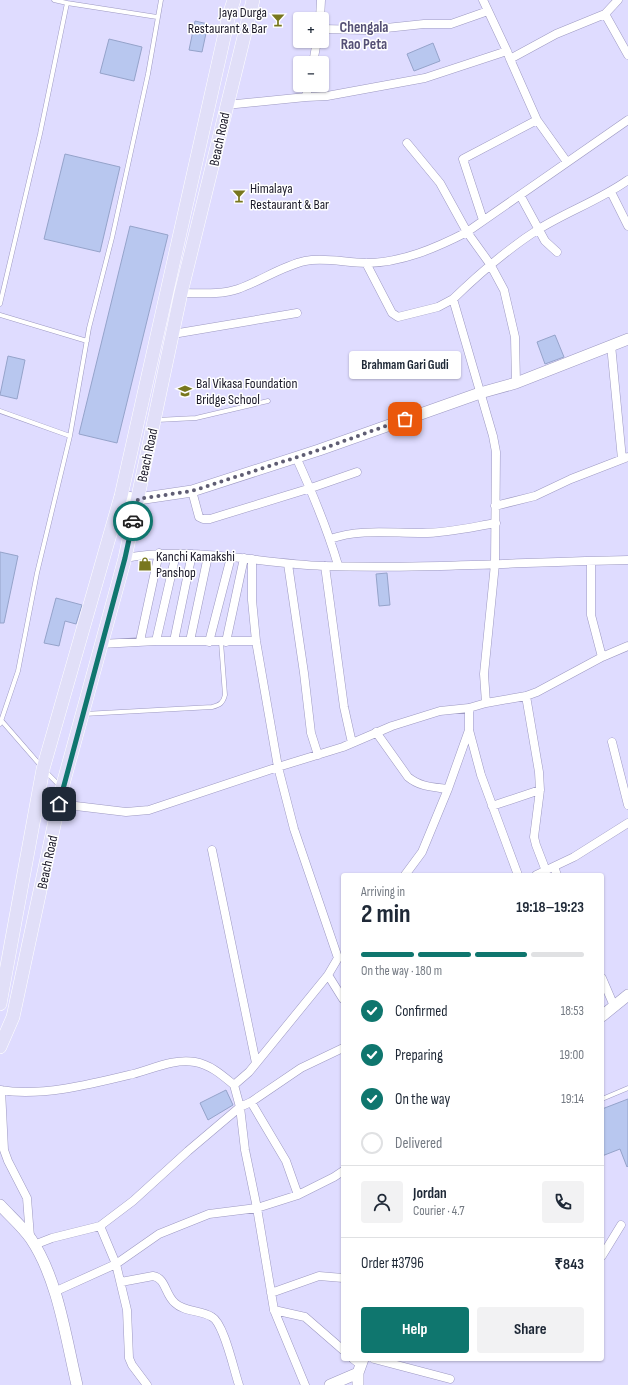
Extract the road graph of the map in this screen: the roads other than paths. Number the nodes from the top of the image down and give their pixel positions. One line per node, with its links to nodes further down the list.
1 (54, 0): 8 (lane)
2 (162, 0): 12 (lane)
3 (234, 0): 22 (main road, Beach Road)
4 (253, 0): 19 (main road, Beach Road)
5 (321, 0): 10 (street)
6 (483, 0): 9 (street)
7 (618, 0): 11 (street)
8 (67, 3): 12 (lane); 38 (lane)
9 (488, 11): 13 (street); 14 (street)
10 (320, 12)
11 (605, 14): 15 (street); 16 (street)
12 (157, 17): 43 (lane)
13 (329, 29)
14 (507, 51): 16 (street); 18 (street)
15 (628, 55)
16 (510, 59): 20 (street)
17 (307, 92): 18 (street)
18 (306, 97): 19 (street)
19 (226, 105): 23 (main road, Beach Road)
20 (537, 120): 25 (street); 29 (street)
21 (628, 120): 25 (street)
22 (201, 138): 23 (main road); 56 (main road, Beach Road)
23 (218, 141): 36 (main road, Beach Road)
24 (406, 142): 32 (street)
25 (567, 162): 28 (street)
26 (628, 180): 27 (street)
27 (611, 192): 30 (street); 31 (street)
28 (520, 195): 29 (street); 31 (street)
29 (482, 220): 32 (street)
30 (628, 226)
31 (539, 229): 33 (street); 35 (street)
32 (467, 232): 34 (street); 35 (street)
33 (557, 252)
34 (366, 263): 36 (street); 37 (street)
35 (490, 264): 37 (street); 45 (street)
36 (181, 293): 41 (main road, Beach Road)
37 (453, 299): 46 (street)
38 (0, 304)
39 (297, 313): 41 (street)
40 (0, 315): 43 (lane)
41 (173, 334): 49 (main road, Beach Road)
42 (628, 339): 44 (street)
43 (86, 341): 50 (lane)
44 (611, 345): 45 (street); 52 (street)
45 (516, 383): 46 (street)
46 (480, 393): 51 (street); 58 (street)
47 (268, 401): 49 (lane)
48 (0, 411): 50 (lane)
49 (155, 420): 57 (main road, Beach Road)
50 (70, 436): 89 (lane)
51 (296, 457): 54 (street); 55 (street)
52 (625, 458): 58 (street)
53 (357, 472): 54 (street)
54 (311, 488): 55 (street); 60 (street)
55 (192, 491): 57 (street)
56 (121, 496): 57 (street); 96 (main road, Beach Road)
57 (138, 499): 66 (main road, Beach Road)
58 (495, 506): 59 (street)
59 (496, 523): 60 (street); 72 (street)
60 (330, 539): 73 (street)
61 (159, 553): 62 (street); 66 (street); 75 (street)
62 (176, 554): 63 (street); 76 (street)
63 (192, 554): 64 (street); 77 (street)
64 (208, 556): 65 (street); 78 (street)
65 (231, 557): 67 (street); 80 (street)
66 (125, 558): 82 (main road, Beach Road)
67 (244, 558): 68 (street); 81 (street)
68 (252, 559): 71 (street); 79 (street)
69 (628, 560): 70 (street)
70 (591, 561): 72 (street); 84 (street)
71 (288, 564): 74 (street); 94 (street)
72 (495, 564): 73 (street); 86 (street)
73 (338, 565): 74 (street)
74 (325, 566): 93 (street)
75 (140, 641): 76 (street); 82 (street)
76 (156, 641): 77 (street)
77 (174, 641): 78 (street)
78 (190, 641): 80 (street)
79 (256, 641): 81 (street); 95 (street)
80 (210, 642): 81 (street)
81 (224, 642): 88 (lane)
82 (101, 644): 88 (main road, Beach Road)
83 (628, 646): 84 (street)
84 (602, 657): 85 (street)
85 (526, 696): 86 (street); 99 (street)
86 (486, 703): 87 (street)
87 (469, 708): 90 (street); 91 (street)
88 (82, 714): 97 (main road, Beach Road)
89 (1, 721): 96 (lane)
90 (468, 730): 98 (street); 102 (street)
91 (376, 732): 93 (street); 98 (street)
92 (612, 742): 101 (street)
93 (352, 743): 94 (street)
94 (318, 755): 95 (street)
95 (278, 767): 100 (street); 113 (street)
96 (43, 769): 97 (lane); 118 (main road, Beach Road)
97 (62, 788): 100 (main road, Beach Road)
98 (448, 789): 105 (street)
99 (540, 790): 102 (street); 107 (street)
100 (59, 804): 121 (main road, Beach Road)
101 (628, 805)
102 (492, 806): 110 (street)
103 (628, 823): 106 (street)
104 (212, 850): 123 (street)
105 (412, 866): 108 (street); 109 (street)
106 (554, 867): 107 (street); 112 (street)
107 (546, 871): 111 (street)
108 (407, 873)
109 (415, 873)
110 (517, 873)
111 (541, 873)
112 (556, 873)
113 (341, 955): 114 (street)
114 (328, 975): 117 (street); 123 (street)
115 (604, 983): 119 (street)
116 (628, 995): 119 (street)
117 (341, 996)
118 (0, 1001)
119 (614, 1006): 120 (street)
120 (604, 1014)
121 (0, 1047)
122 (341, 1049): 128 (street)
123 (256, 1063): 124 (street)
124 (234, 1085): 126 (street); 129 (street)
125 (628, 1088): 127 (lane)
126 (1, 1090): 136 (street)
127 (604, 1099)
128 (251, 1102): 129 (street); 131 (street)
129 (240, 1107): 133 (street); 135 (street)
130 (341, 1172): 131 (street)
131 (298, 1195): 133 (street)
132 (0, 1205): 136 (street)
133 (257, 1208): 138 (street); 142 (street)
134 (620, 1225): 137 (street)
135 (100, 1226): 136 (street); 138 (street)
136 (32, 1242): 141 (street)
137 (604, 1253)
138 (116, 1264): 140 (street); 141 (street)
139 (341, 1278): 142 (street)
140 (121, 1282): 149 (street); 150 (street)
141 (54, 1292): 148 (street)
142 (271, 1293): 143 (street)
143 (274, 1310): 144 (street); 151 (street)
144 (341, 1348)
145 (382, 1361): 147 (street)
146 (358, 1364): 152 (street); 153 (street)
147 (450, 1379)
148 (77, 1385)
149 (148, 1385)
150 (239, 1385)
151 (305, 1385)
152 (330, 1385)
153 (358, 1385)

